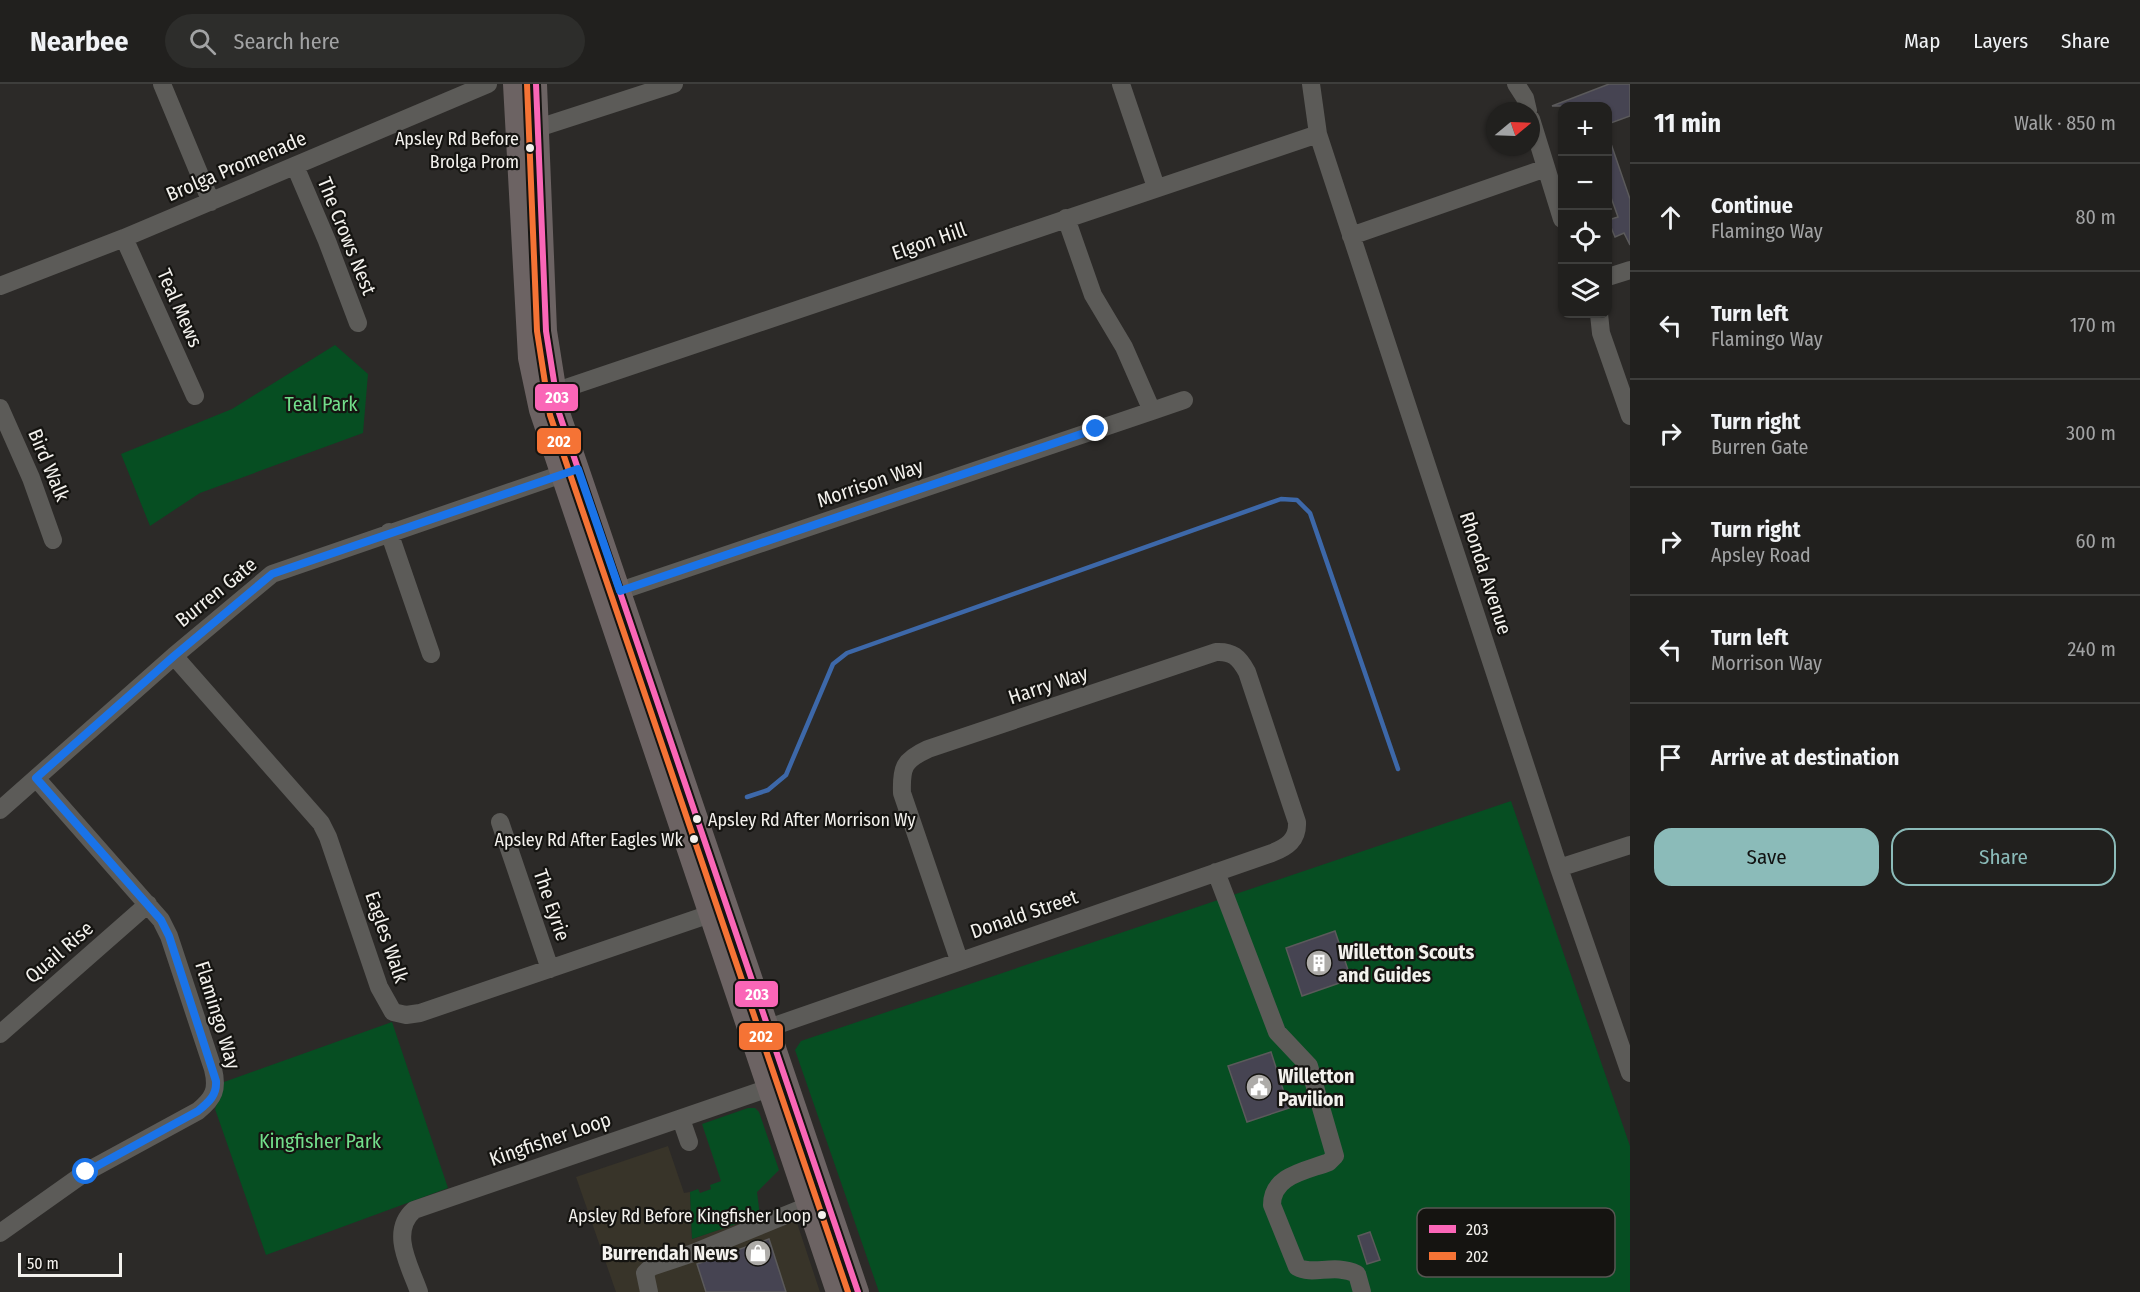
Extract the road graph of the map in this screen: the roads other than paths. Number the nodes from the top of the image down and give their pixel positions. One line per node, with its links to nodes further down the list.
1 (162, 84): 14 (street)
2 (488, 84): 11 (street, Brolga Promenade)
3 (514, 84): 32 (main road)
4 (536, 84): 8 (main road)
5 (674, 84): 8 (street)
6 (1120, 84): 13 (street)
7 (1311, 84): 9 (street, Rhonda Avenue)
8 (538, 128): 26 (main road)
9 (1318, 134): 13 (street, Elgon Hill); 17 (street, Rhonda Avenue)
10 (1540, 148): 12 (street)
11 (295, 166): 14 (street, Brolga Promenade); 24 (street, The Crows Nest)
12 (1546, 168): 15 (street); 17 (street)
13 (1156, 187): 16 (street, Elgon Hill)
14 (211, 202): 18 (street, Brolga Promenade)
15 (1560, 210)
16 (1066, 218): 26 (street, Elgon Hill); 30 (street)
17 (1351, 236): 43 (street, Rhonda Avenue)
18 (124, 238): 21 (street, Brolga Promenade); 27 (street, Teal Mews)
19 (1630, 270): 20 (street)
20 (1612, 276)
21 (0, 286)
22 (1592, 318): 25 (street)
23 (1599, 318): 25 (street)
24 (358, 323)
25 (1601, 333): 31 (street)
26 (554, 392): 32 (main road)
27 (195, 396)
28 (1184, 400): 30 (street, Morrison Way)
29 (0, 408): 34 (street, Bird Walk)
30 (1152, 411): 35 (street, Morrison Way)
31 (1630, 416)
32 (569, 471): 33 (street, Burren Gate); 35 (main road)
33 (389, 532): 36 (street); 37 (street, Burren Gate)
34 (53, 540)
35 (612, 594): 46 (main road)
36 (431, 654)
37 (174, 656): 38 (street, Burren Gate); 48 (street, Eagles Walk)
38 (36, 778): 39 (street, Burren Gate); 45 (street, Flamingo Way)
39 (0, 810)
40 (500, 822): 48 (street, The Eyrie)
41 (1297, 822): 44 (street, Donald Street); 47 (street, Harry Way)
42 (1630, 845): 43 (street)
43 (1559, 868): 51 (street, Rhonda Avenue)
44 (1216, 872): 47 (street, Donald Street); 61 (street)
45 (148, 904): 50 (street, Quail Rise); 56 (street, Flamingo Way)
46 (718, 912): 48 (street, Eagles Walk); 49 (main road)
47 (959, 960): 49 (street, Donald Street)
48 (550, 969)
49 (759, 1032): 52 (main road)
50 (0, 1034)
51 (1630, 1073)
52 (777, 1086): 53 (street, Kingfisher Loop); 55 (main road); 60 (main road)
53 (681, 1119): 54 (street); 57 (street, Kingfisher Loop)
54 (689, 1142)
55 (808, 1206): 58 (street); 59 (main road)
56 (0, 1233)
57 (419, 1292)
58 (649, 1292)
59 (837, 1292)
60 (858, 1292)
61 (1362, 1292)

